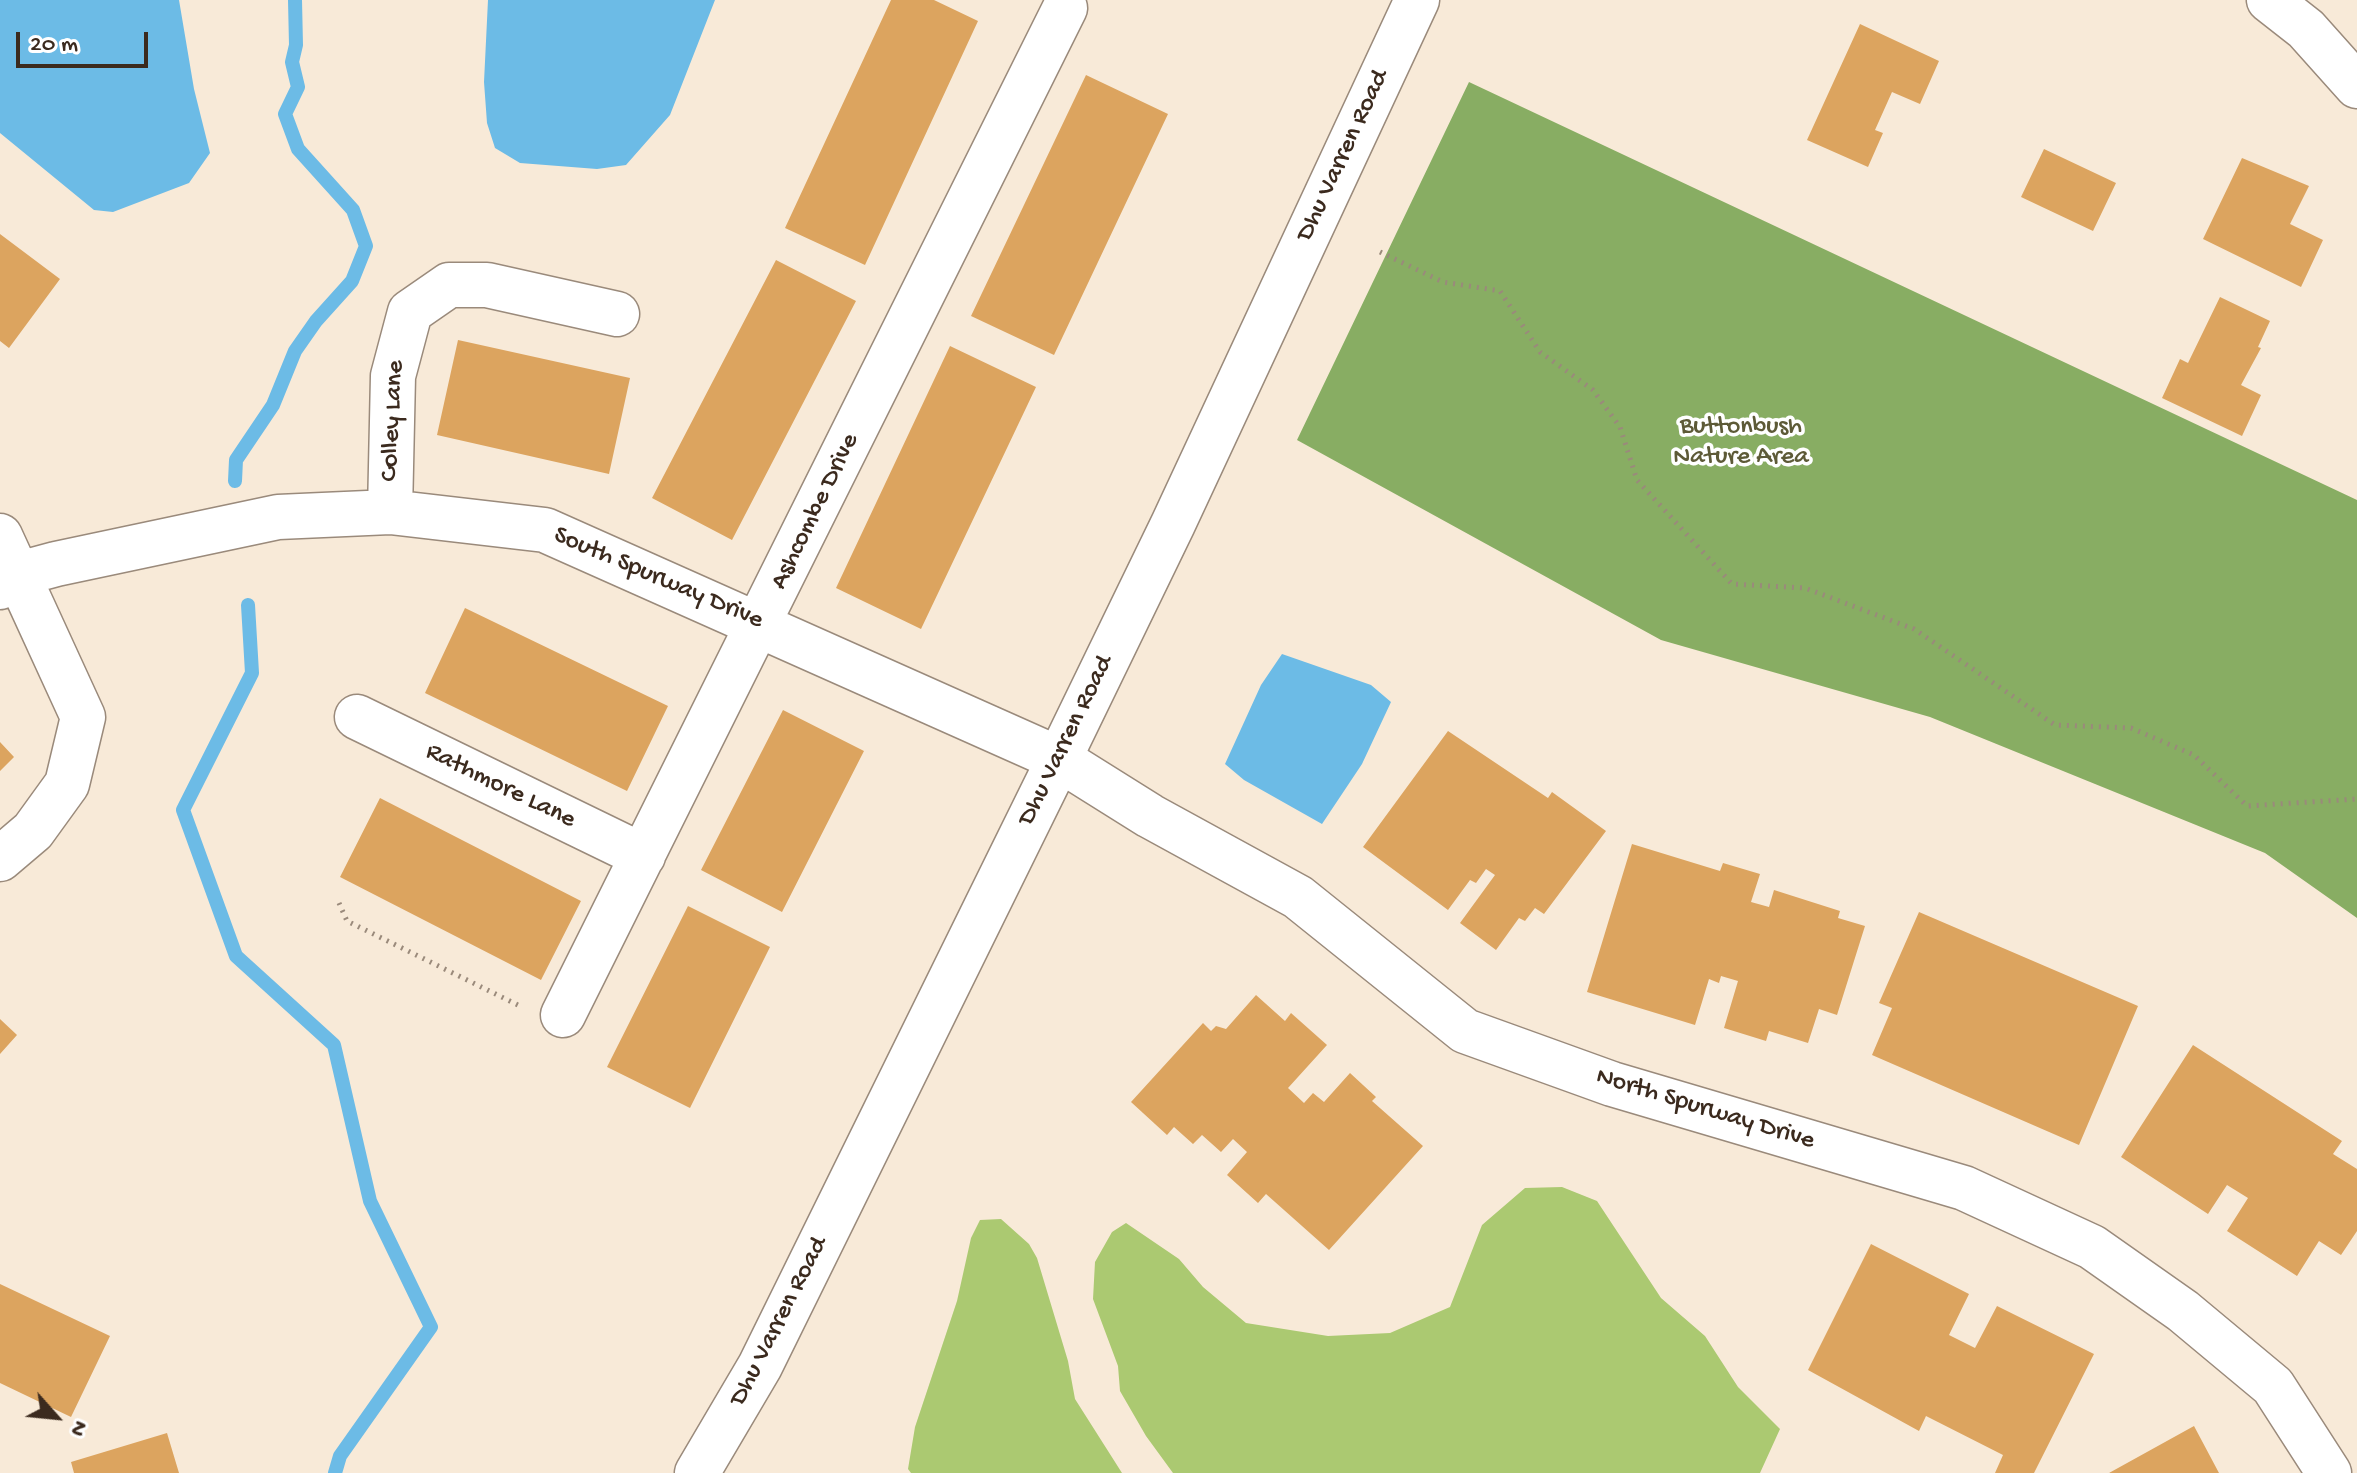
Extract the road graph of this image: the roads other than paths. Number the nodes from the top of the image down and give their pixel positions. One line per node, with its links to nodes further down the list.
1 (1417, 0): 10 (street, Dhu Varren Road)
2 (2269, 0): 4 (street)
3 (1065, 8): 8 (street, Ashcombe Drive)
4 (2357, 86)
5 (617, 314): 6 (street, Colley Lane)
6 (390, 512): 7 (street, South Spurway Drive); 8 (street, South Spurway Drive)
7 (6, 566): 12 (street)
8 (761, 624): 10 (street, South Spurway Drive); 11 (street, Ashcombe Drive)
9 (357, 717): 11 (street, Rathmore Lane)
10 (1059, 759): 14 (street, Dhu Varren Road); 15 (street, North Spurway Drive)
11 (643, 856): 13 (street, Ashcombe Drive)
12 (0, 859)
13 (549, 1010)
14 (697, 1473)
15 (2329, 1473)

